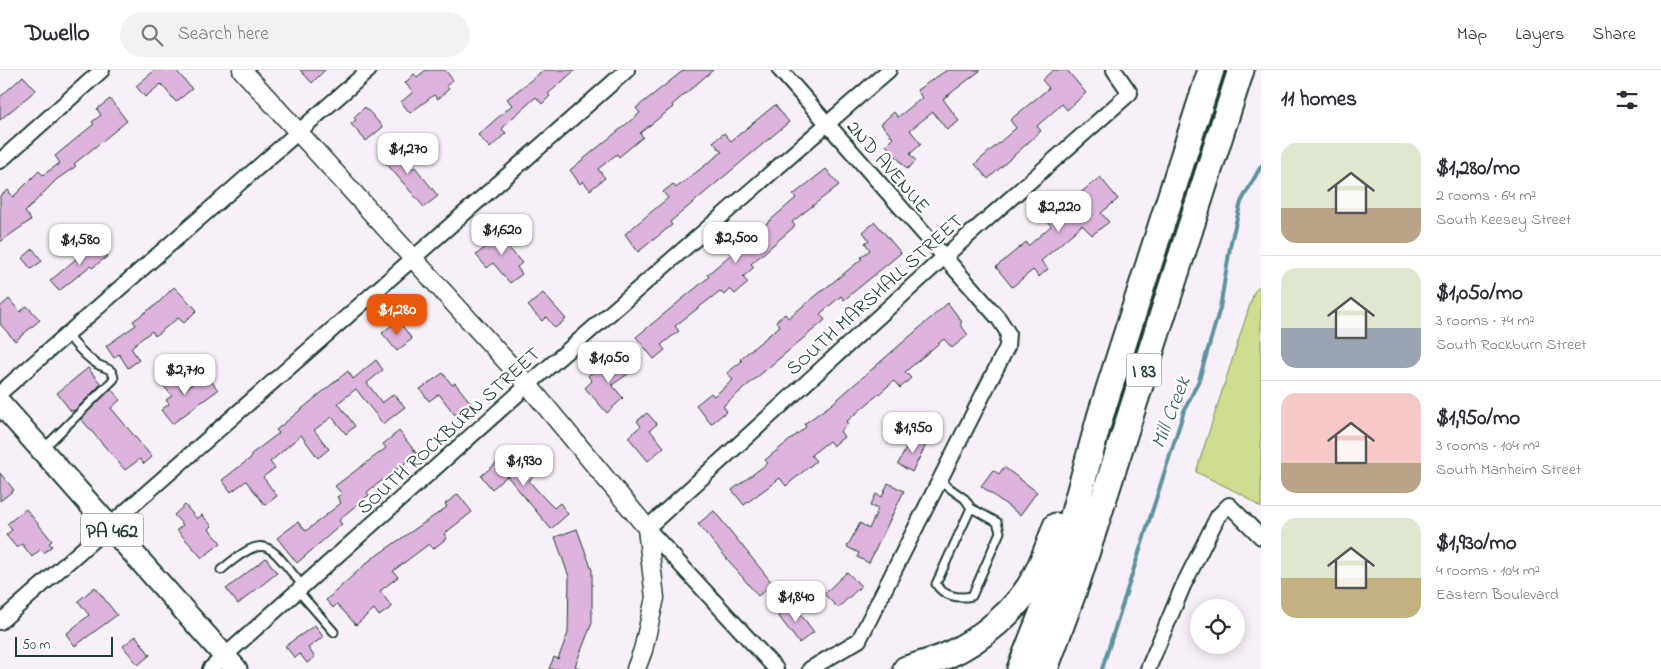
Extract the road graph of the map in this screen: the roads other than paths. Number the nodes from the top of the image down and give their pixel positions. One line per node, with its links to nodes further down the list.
1 (102, 70): 12 (street)
2 (242, 70): 11 (street)
3 (370, 70): 11 (street)
4 (627, 70): 14 (street)
5 (780, 70): 10 (street, 2ND AVENUE)
6 (889, 70): 10 (street, SOUTH ROCKBURN STREET)
7 (1114, 70): 13 (street, SOUTH MARSHALL STREET)
8 (1211, 70): 19 (highway, I 83)
9 (1241, 70): 36 (highway, I 83)
10 (827, 124): 13 (street, 2ND AVENUE); 16 (street, SOUTH ROCKBURN STREET)
11 (299, 133): 14 (street); 15 (street)
12 (0, 160)
13 (943, 258): 21 (street, 2ND AVENUE); 24 (street, SOUTH MARSHALL STREET)
14 (414, 259): 16 (street); 23 (street)
15 (67, 335): 17 (street); 20 (lane)
16 (528, 385): 24 (street); 27 (street, SOUTH ROCKBURN STREET)
17 (0, 393)
18 (0, 404): 20 (main road, PA 462)
19 (1100, 416): 34 (highway); 35 (highway, I 83)
20 (42, 450): 23 (main road, PA 462)
21 (941, 482): 22 (lane); 33 (street)
22 (971, 508): 22 (lane)
23 (109, 527): 28 (street); 30 (main road, PA 462)
24 (647, 528): 31 (street); 32 (street)
25 (1261, 537): 37 (street)
26 (221, 570): 27 (lane)
27 (301, 588): 29 (lane); 30 (street, SOUTH ROCKBURN STREET)
28 (0, 622)
29 (334, 632)
30 (222, 664)
31 (636, 669)
32 (776, 669)
33 (810, 669)
34 (906, 669)
35 (1020, 669)
36 (1045, 669)
37 (1148, 669)

